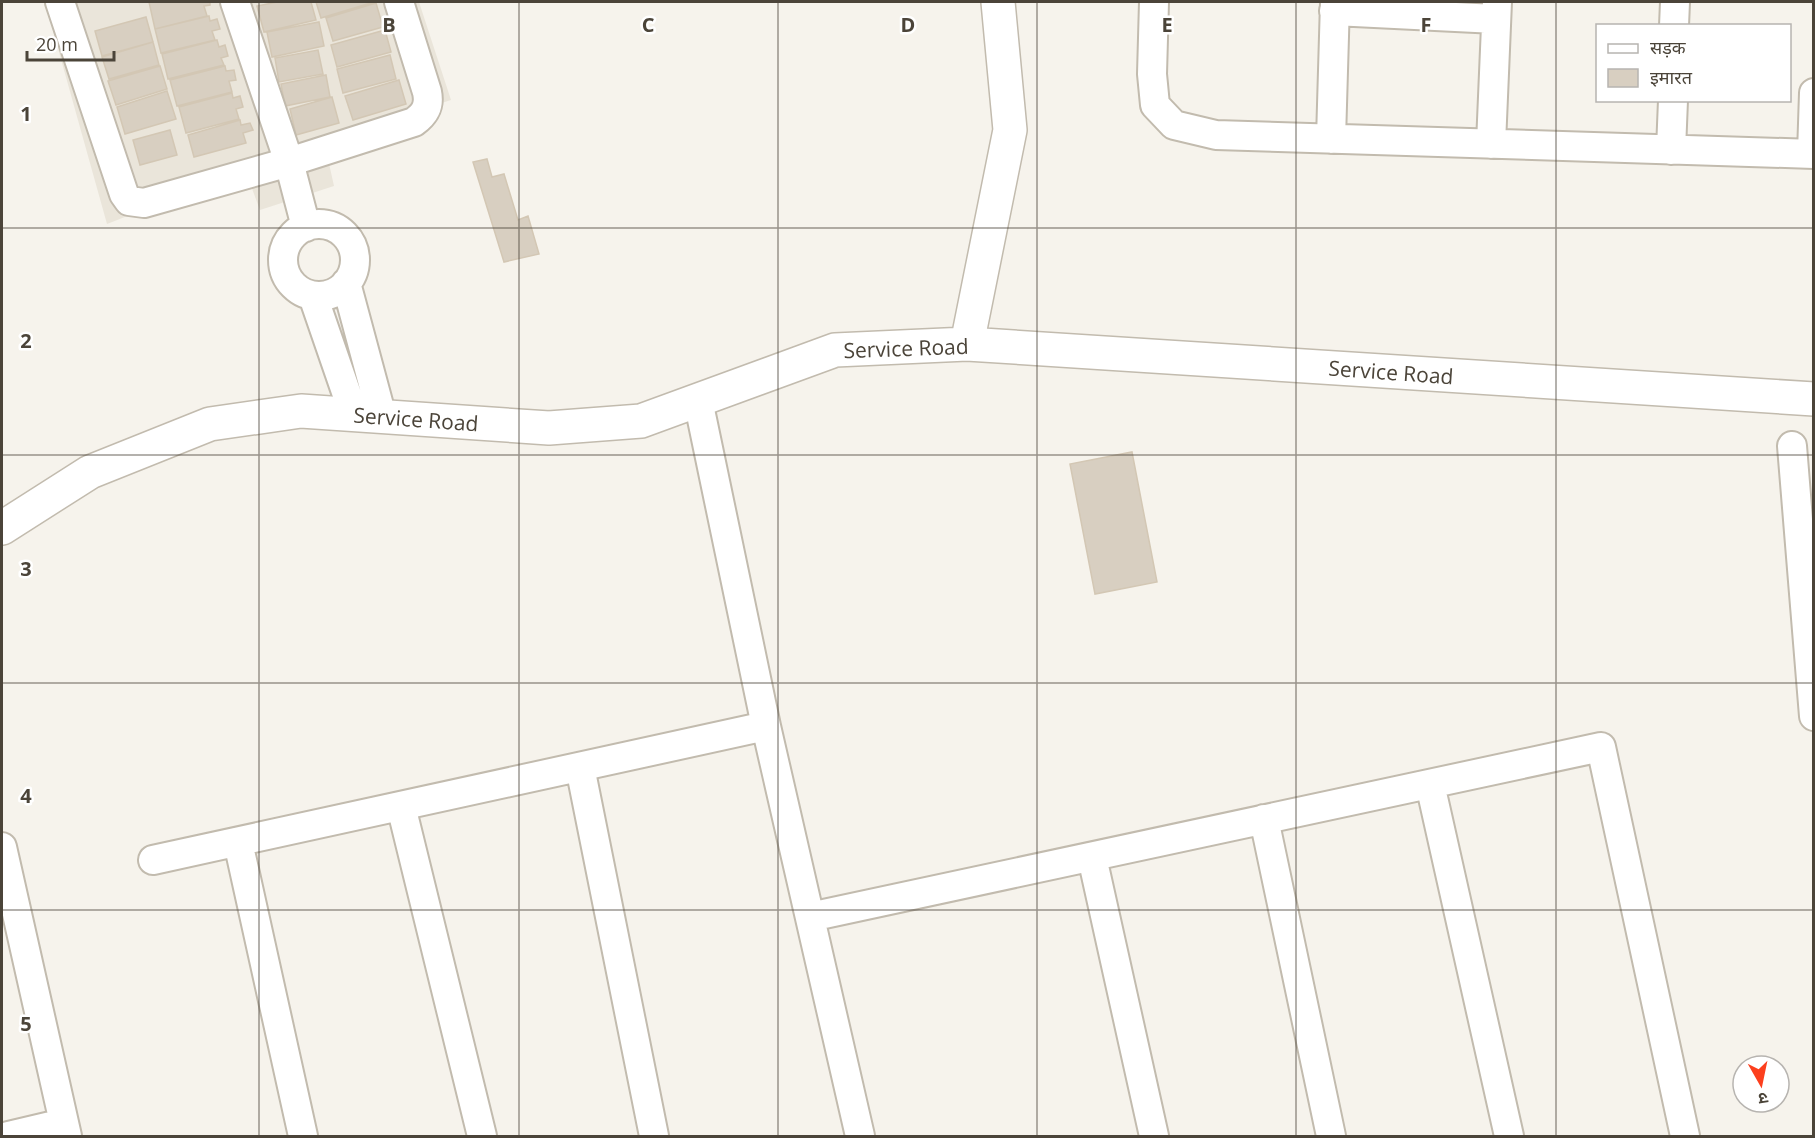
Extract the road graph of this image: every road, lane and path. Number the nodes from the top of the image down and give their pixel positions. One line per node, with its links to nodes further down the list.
1 (60, 2): 16 (street)
2 (235, 2): 16 (street)
3 (399, 2): 16 (street)
4 (998, 2): 20 (street)
5 (1154, 2): 12 (street)
6 (1675, 2): 9 (street)
7 (1335, 6): 8 (street); 12 (street)
8 (1496, 10): 13 (street)
9 (1674, 24)
10 (1814, 93): 15 (street)
11 (1672, 102): 14 (street)
12 (1331, 139): 13 (street)
13 (1491, 144): 14 (street)
14 (1671, 150): 15 (street)
15 (1813, 154)
16 (289, 162): 17 (street)
17 (306, 227): 18 (street); 19 (street)
18 (346, 284): 19 (street); 23 (street)
19 (313, 296): 23 (street)
20 (967, 344): 21 (street, Service Road); 22 (street, Service Road)
21 (1808, 392)
22 (698, 400): 23 (street, Service Road); 27 (street)
23 (368, 416): 25 (street, Service Road)
24 (1792, 446): 26 (street)
25 (2, 528)
26 (1814, 716)
27 (766, 726): 28 (street); 36 (street)
28 (580, 767): 30 (street); 41 (street)
29 (1430, 784): 31 (street); 45 (street); 46 (street)
30 (401, 806): 32 (street); 40 (street)
31 (1264, 819): 34 (street); 44 (street)
32 (238, 842): 35 (street); 39 (street)
33 (2, 847): 37 (street)
34 (1092, 856): 36 (street); 43 (street)
35 (153, 860)
36 (810, 917): 42 (street)
37 (65, 1130): 38 (street)
38 (8, 1137)
39 (303, 1137)
40 (482, 1137)
41 (654, 1137)
42 (860, 1137)
43 (1154, 1137)
44 (1331, 1137)
45 (1509, 1137)
46 (1685, 1137)

